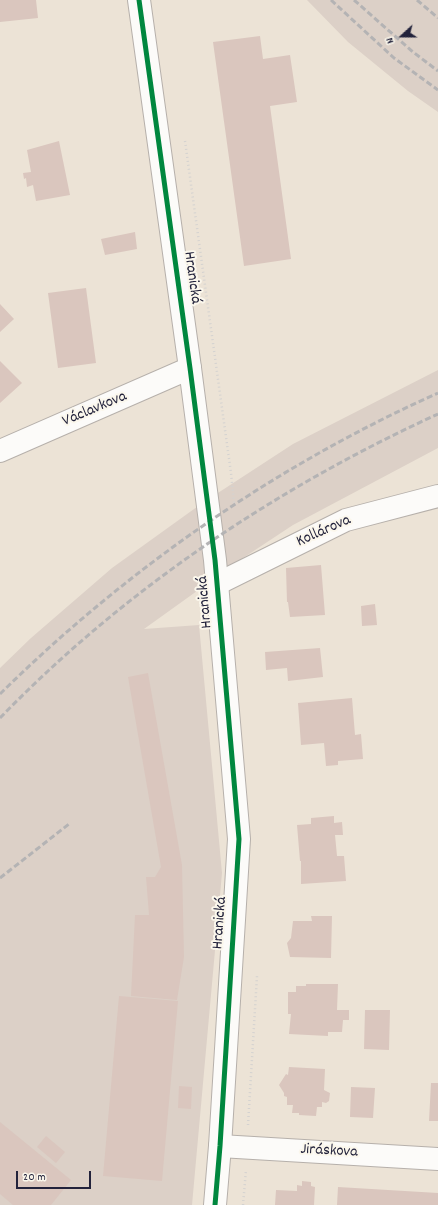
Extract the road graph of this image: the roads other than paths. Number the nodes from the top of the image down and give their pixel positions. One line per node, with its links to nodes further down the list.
1 (139, 0): 2 (street, Hranická)
2 (190, 368): 3 (street, Václavkova); 5 (street, Hranická)
3 (0, 451)
4 (438, 496): 5 (street, Kollárova)
5 (217, 584): 6 (street, Hranická)
6 (220, 1146): 7 (street, Jiráskova); 8 (street, Hranická)
7 (438, 1159)
8 (215, 1205)

